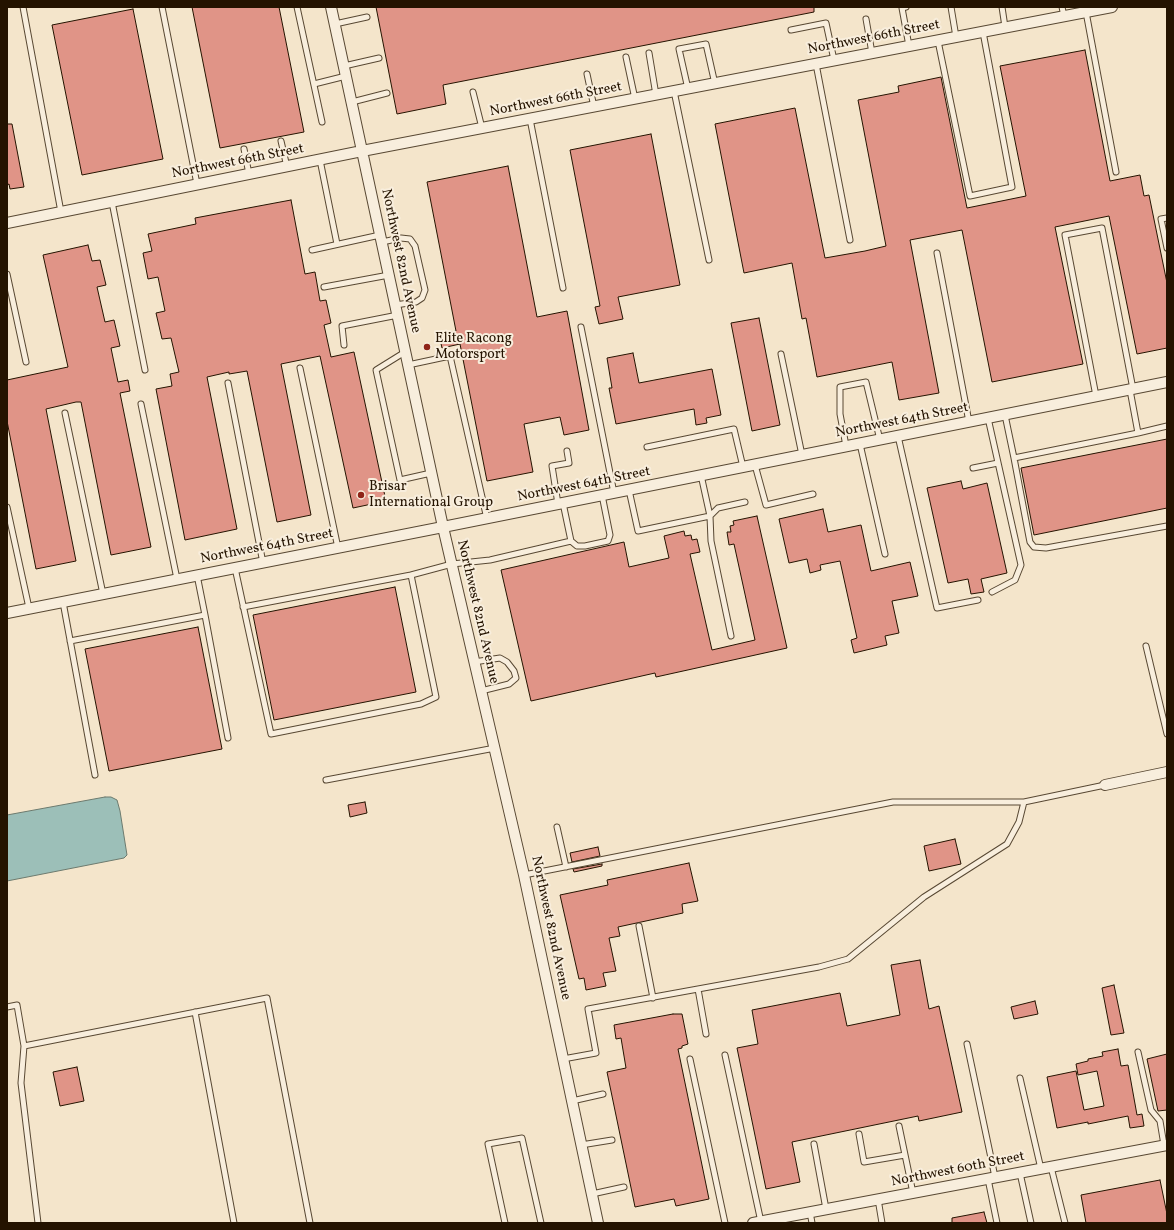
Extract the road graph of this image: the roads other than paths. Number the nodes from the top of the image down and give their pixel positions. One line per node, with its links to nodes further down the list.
1 (23, 7): 50 (lane)
2 (162, 7): 48 (lane)
3 (297, 7): 28 (lane)
4 (331, 7): 13 (street, Northwest 82nd Avenue)
5 (906, 7): 19 (lane)
6 (951, 7): 17 (lane)
7 (1002, 7): 14 (lane)
8 (1112, 7): 9 (street, Northwest 66th Street)
9 (1093, 10): 10 (street, Northwest 66th Street); 46 (lane)
10 (1063, 12): 14 (street, Northwest 66th Street)
11 (368, 17): 13 (lane)
12 (866, 18): 21 (lane)
13 (335, 24): 26 (street, Northwest 82nd Avenue)
14 (1005, 27): 16 (street, Northwest 66th Street)
15 (791, 30): 24 (lane)
16 (983, 32): 17 (street, Northwest 66th Street); 18 (lane)
17 (956, 37): 18 (street, Northwest 66th Street)
18 (938, 41): 19 (street, Northwest 66th Street)
19 (909, 46): 21 (street, Northwest 66th Street)
20 (649, 53): 34 (lane)
21 (872, 53): 24 (street, Northwest 66th Street)
22 (626, 57): 35 (lane)
23 (379, 58): 26 (lane)
24 (834, 60): 25 (street, Northwest 66th Street)
25 (816, 64): 29 (street, Northwest 66th Street); 54 (lane)
26 (345, 71): 28 (lane); 36 (street, Northwest 82nd Avenue)
27 (587, 74): 37 (lane)
28 (314, 84): 39 (lane)
29 (714, 84): 30 (street, Northwest 66th Street); 30 (lane)
30 (688, 89): 31 (street, Northwest 66th Street)
31 (674, 91): 34 (street, Northwest 66th Street); 59 (lane)
32 (473, 92): 40 (lane)
33 (387, 93): 36 (lane)
34 (656, 95): 35 (street, Northwest 66th Street)
35 (635, 99): 37 (street, Northwest 66th Street)
36 (352, 102): 43 (street, Northwest 82nd Avenue)
37 (594, 107): 38 (street, Northwest 66th Street)
38 (530, 119): 40 (street, Northwest 66th Street); 63 (lane)
39 (322, 122)
40 (482, 128): 43 (street, Northwest 66th Street)
41 (281, 141): 45 (lane)
42 (244, 149): 47 (lane)
43 (362, 151): 44 (street, Northwest 66th Street); 53 (street, Northwest 82nd Avenue)
44 (320, 160): 45 (street, Northwest 66th Street); 55 (lane)
45 (287, 167): 47 (street, Northwest 66th Street)
46 (1116, 172)
47 (249, 174): 48 (street, Northwest 66th Street)
48 (197, 185): 49 (street, Northwest 66th Street)
49 (112, 202): 50 (street, Northwest 66th Street); 73 (lane)
50 (61, 212): 52 (street, Northwest 66th Street)
51 (1167, 218): 56 (lane)
52 (7, 223)
53 (381, 238): 55 (lane); 61 (street, Northwest 82nd Avenue); 64 (lane)
54 (850, 240)
55 (337, 244): 57 (lane)
56 (1167, 248)
57 (312, 250)
58 (937, 253): 82 (lane)
59 (709, 260)
60 (7, 274): 70 (lane)
61 (389, 275): 62 (lane); 64 (street, Northwest 82nd Avenue)
62 (324, 287)
63 (563, 288)
64 (395, 305): 65 (street, Northwest 82nd Avenue)
65 (398, 315): 67 (lane); 68 (street, Northwest 82nd Avenue)
66 (582, 327): 100 (lane)
67 (344, 344)
68 (405, 352): 71 (street, Northwest 82nd Avenue); 97 (lane)
69 (782, 354): 91 (lane)
70 (26, 362)
71 (408, 365): 97 (street, Northwest 82nd Avenue); 107 (lane)
72 (300, 368): 111 (lane)
73 (145, 370)
74 (1167, 382): 76 (street, Northwest 64th Street)
75 (228, 383): 113 (lane)
76 (1132, 389): 77 (street, Northwest 64th Street); 77 (lane); 84 (lane)
77 (1096, 396): 80 (street, Northwest 64th Street)
78 (141, 404): 118 (lane)
79 (65, 413): 120 (lane)
80 (1005, 415): 81 (street, Northwest 64th Street); 92 (lane)
81 (988, 418): 82 (street, Northwest 64th Street); 93 (lane)
82 (969, 422): 85 (street, Northwest 64th Street)
83 (1167, 426): 84 (lane)
84 (1138, 433): 92 (lane)
85 (898, 436): 86 (street, Northwest 64th Street); 121 (lane)
86 (880, 440): 87 (street, Northwest 64th Street); 88 (lane)
87 (860, 444): 88 (street, Northwest 64th Street); 112 (lane)
88 (846, 446): 91 (street, Northwest 64th Street)
89 (647, 447): 95 (lane)
90 (567, 451): 104 (lane)
91 (802, 455): 94 (street, Northwest 64th Street)
92 (1014, 458): 108 (lane)
93 (998, 462): 96 (lane); 119 (lane)
94 (755, 465): 95 (street, Northwest 64th Street); 101 (lane)
95 (743, 467): 98 (street, Northwest 64th Street)
96 (974, 468)
97 (431, 473): 109 (street, Northwest 82nd Avenue)
98 (701, 476): 99 (street, Northwest 64th Street); 106 (lane)
99 (629, 490): 100 (street, Northwest 64th Street); 106 (lane)
100 (614, 493): 102 (street, Northwest 64th Street)
101 (813, 494)
102 (602, 495): 104 (street, Northwest 64th Street); 110 (lane)
103 (745, 502): 106 (lane)
104 (561, 504): 107 (street, Northwest 64th Street); 110 (lane)
105 (7, 507): 124 (lane)
106 (710, 516): 127 (lane)
107 (487, 518): 109 (street, Northwest 64th Street)
108 (1167, 526)
109 (443, 527): 111 (street, Northwest 64th Street); 114 (street, Northwest 82nd Avenue)
110 (571, 541): 114 (lane)
111 (338, 548): 113 (street, Northwest 64th Street)
112 (885, 554)
113 (263, 562): 115 (street, Northwest 64th Street)
114 (452, 564): 117 (lane); 130 (street, Northwest 82nd Avenue)
115 (235, 568): 116 (street, Northwest 64th Street); 123 (lane)
116 (197, 575): 118 (street, Northwest 64th Street); 126 (lane)
117 (411, 575): 123 (lane); 123 (lane)
118 (177, 579): 120 (street, Northwest 64th Street)
119 (992, 592)
120 (103, 594): 122 (street, Northwest 64th Street)
121 (978, 600)
122 (63, 602): 124 (street, Northwest 64th Street); 128 (lane)
123 (243, 607)
124 (28, 608): 125 (street, Northwest 64th Street)
125 (7, 612)
126 (205, 615): 128 (lane); 133 (lane)
127 (731, 636)
128 (70, 641): 136 (lane)
129 (1146, 646): 132 (lane)
130 (474, 662): 131 (street, Northwest 82nd Avenue); 131 (lane)
131 (481, 691): 134 (street, Northwest 82nd Avenue)
132 (1167, 734)
133 (228, 738)
134 (495, 748): 137 (lane); 142 (street, Northwest 82nd Avenue)
135 (1167, 772): 138 (street)
136 (95, 775)
137 (326, 780)
138 (1105, 786): 139 (lane)
139 (1024, 802): 141 (lane); 144 (lane)
140 (557, 827): 141 (lane)
141 (566, 867): 142 (lane)
142 (524, 876): 153 (street, Northwest 82nd Avenue)
143 (639, 926): 145 (lane)
144 (698, 989): 145 (lane); 148 (lane)
145 (653, 998): 153 (lane)
146 (7, 1007): 150 (lane)
147 (195, 1012): 150 (lane); 177 (lane); 178 (lane)
148 (706, 1034)
149 (967, 1044): 168 (lane)
150 (24, 1046): 176 (lane)
151 (1138, 1052): 163 (lane)
152 (725, 1055): 175 (lane)
153 (563, 1059): 157 (street, Northwest 82nd Avenue)
154 (690, 1059): 182 (lane)
155 (1020, 1078): 166 (lane)
156 (604, 1094): 157 (lane)
157 (572, 1101): 162 (street, Northwest 82nd Avenue)
158 (899, 1126): 164 (lane)
159 (859, 1134): 164 (lane)
160 (612, 1140): 162 (lane)
161 (814, 1144): 173 (lane)
162 (581, 1145): 171 (street, Northwest 82nd Avenue)
163 (1166, 1145): 165 (street, Northwest 60th Street)
164 (905, 1155): 170 (lane)
165 (1051, 1167): 166 (street, Northwest 60th Street); 187 (lane)
166 (1041, 1169): 167 (street, Northwest 60th Street)
167 (1020, 1173): 168 (street, Northwest 60th Street); 186 (lane)
168 (991, 1178): 170 (street, Northwest 60th Street); 185 (lane)
169 (624, 1187): 171 (lane)
170 (913, 1193): 172 (street, Northwest 60th Street)
171 (592, 1194): 181 (street, Northwest 82nd Avenue)
172 (878, 1200): 173 (street, Northwest 60th Street); 184 (lane)
173 (826, 1209): 174 (street, Northwest 60th Street)
174 (810, 1212): 175 (street, Northwest 60th Street); 183 (lane)
175 (757, 1222)
176 (38, 1223)
177 (234, 1223)
178 (310, 1223)
179 (505, 1223): 180 (lane)
180 (541, 1223)
181 (598, 1223)
182 (725, 1223)
183 (812, 1223)
184 (882, 1223)
185 (997, 1223)
186 (1031, 1223)
187 (1065, 1223)

